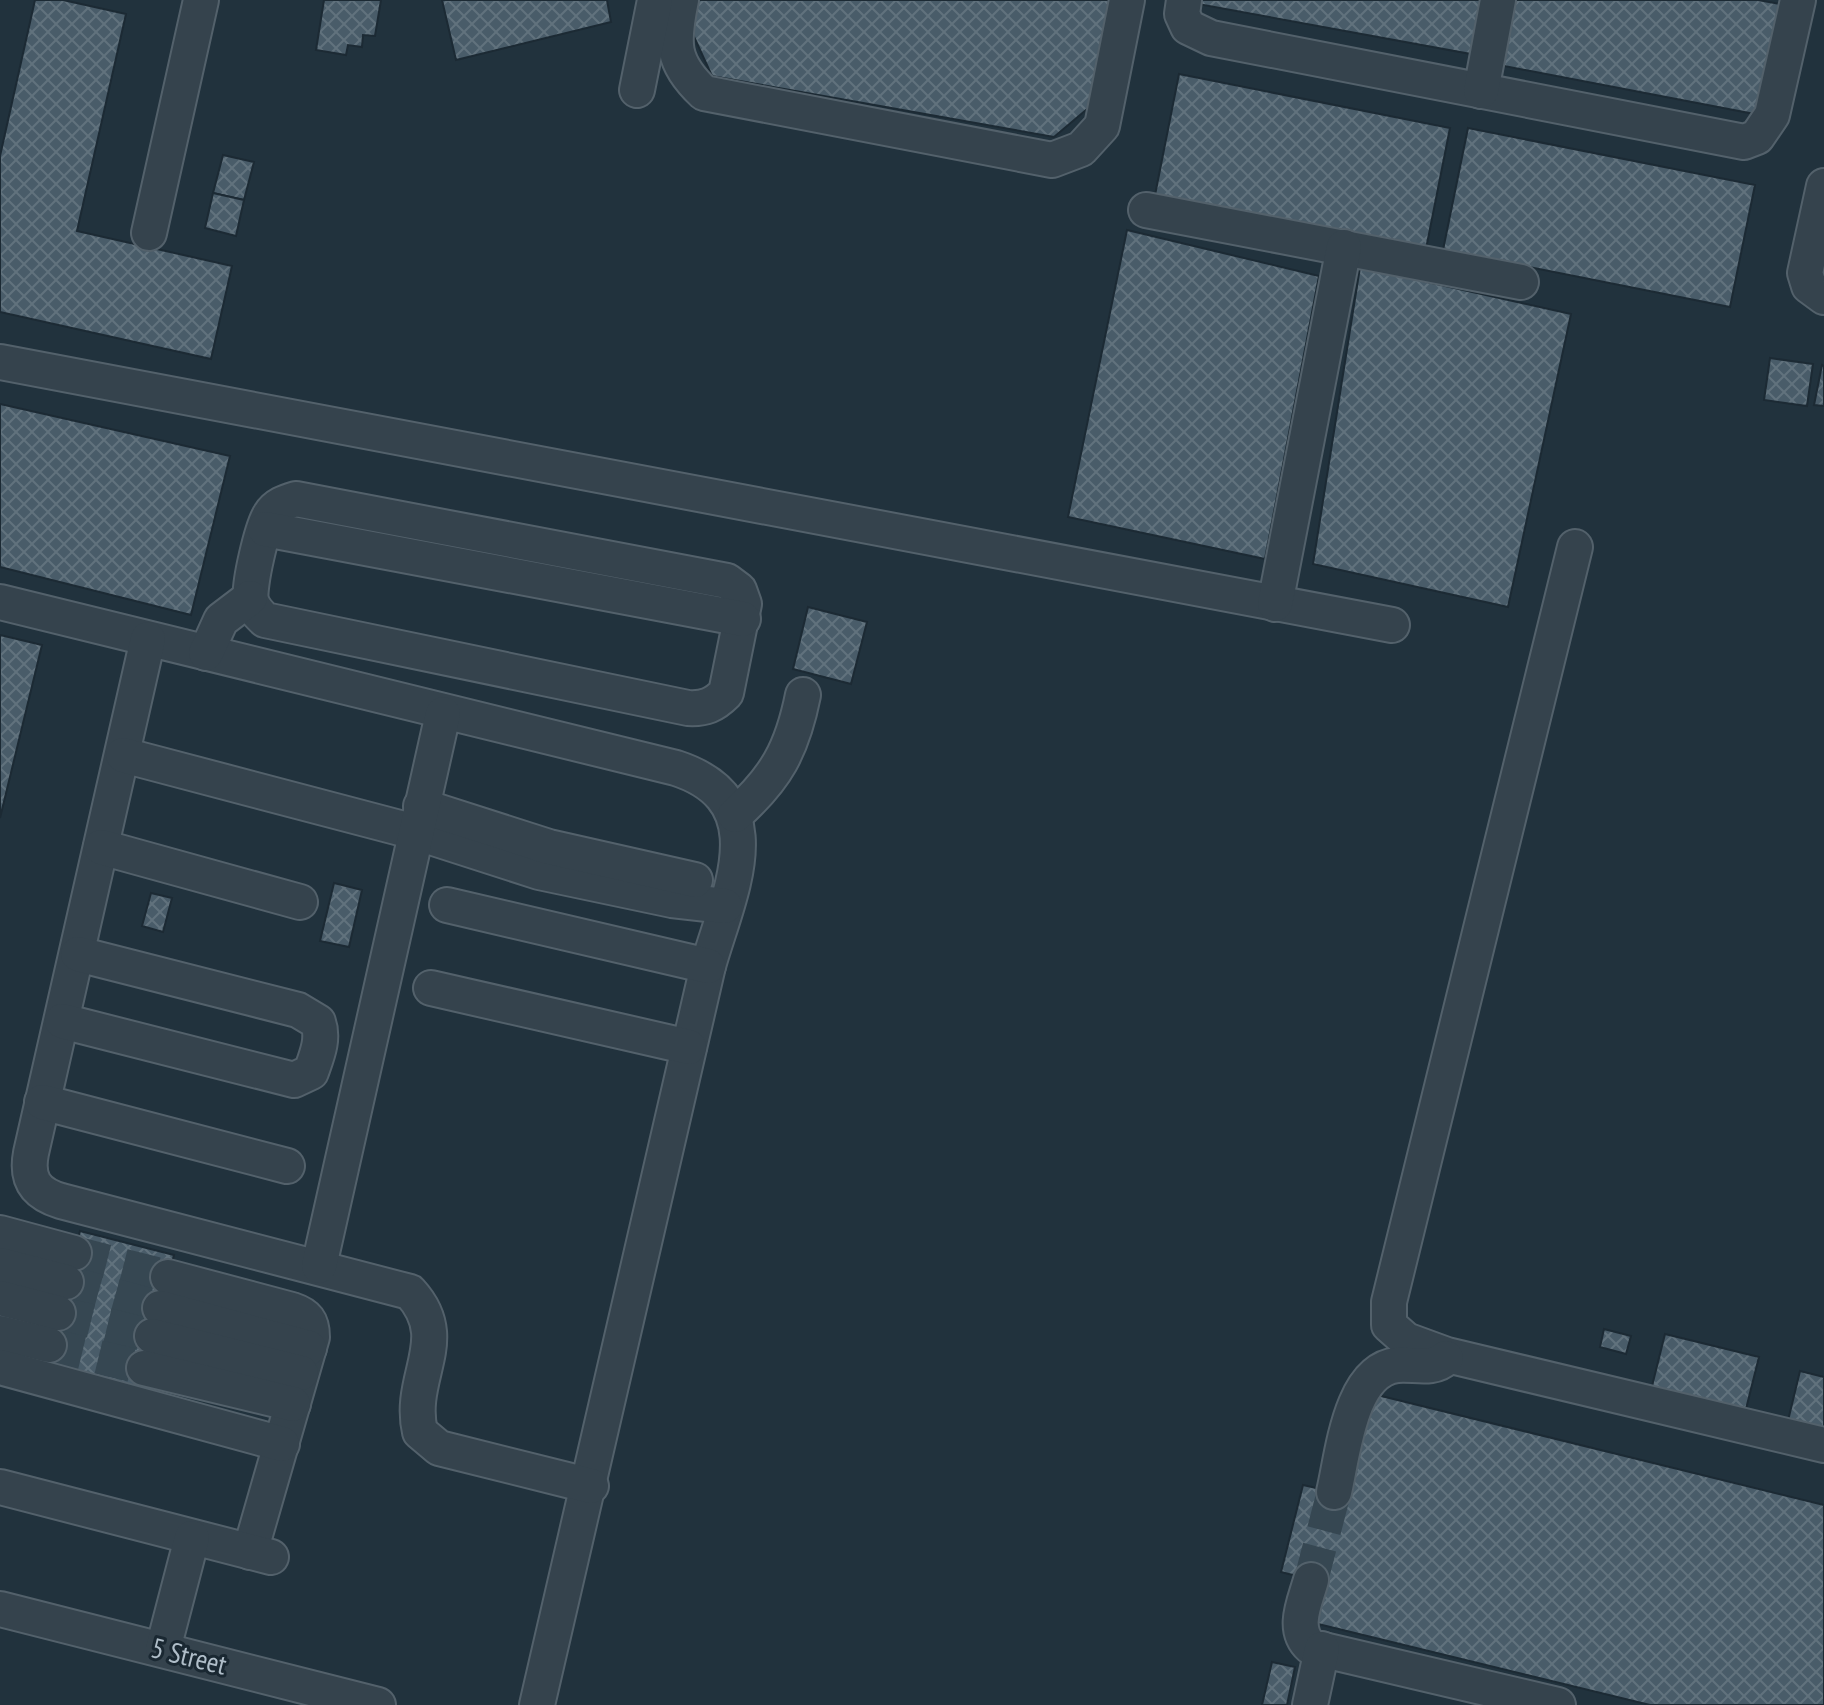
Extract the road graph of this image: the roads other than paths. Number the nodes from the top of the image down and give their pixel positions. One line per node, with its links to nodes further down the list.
1 (201, 0): 12 (street)
2 (655, 0): 8 (street)
3 (681, 0): 4 (street)
4 (1127, 0)
5 (1184, 0): 9 (street)
6 (1498, 0): 9 (street)
7 (1798, 0): 9 (street)
8 (637, 90)
9 (1481, 91)
10 (1824, 186): 13 (street)
11 (1146, 210): 14 (street)
12 (149, 233)
13 (1819, 237): 16 (street)
14 (1344, 247): 15 (street); 21 (street)
15 (1521, 282)
16 (1824, 297)
17 (0, 362): 21 (street)
18 (1575, 547): 47 (street)
19 (250, 598): 19 (street); 24 (street)
20 (0, 602): 23 (street)
21 (1275, 604): 22 (street)
22 (1392, 625)
23 (148, 639): 24 (street); 27 (street)
24 (206, 653): 26 (street)
25 (803, 695): 28 (street)
26 (443, 714): 28 (street); 29 (street)
27 (123, 755): 29 (street); 30 (street)
28 (735, 815): 31 (street)
29 (418, 819): 31 (street); 43 (street)
30 (101, 847): 32 (street); 34 (street)
31 (728, 896): 35 (street)
32 (300, 902)
33 (447, 905): 35 (street)
34 (78, 954): 37 (street); 37 (street)
35 (708, 966): 38 (street)
36 (431, 988): 38 (street)
37 (62, 1021): 39 (street)
38 (689, 1047): 52 (street)
39 (42, 1102): 40 (street); 43 (street)
40 (287, 1166)
41 (0, 1233): 45 (street)
42 (0, 1265): 45 (street)
43 (319, 1266): 52 (street)
44 (0, 1298): 45 (street)
45 (62, 1298): 46 (street)
46 (0, 1333)
47 (1447, 1355): 51 (street); 54 (street)
48 (0, 1367): 50 (street)
49 (301, 1375): 49 (street); 50 (street)
50 (282, 1444): 55 (street)
51 (1824, 1445)
52 (591, 1486): 62 (street)
53 (0, 1487): 55 (street)
54 (1334, 1492)
55 (192, 1538): 58 (street)
56 (1311, 1580): 59 (street)
57 (0, 1609): 58 (street, 5 Street)
58 (163, 1649): 61 (street, 5 Street)
59 (1322, 1649): 60 (street); 63 (street)
60 (1415, 1690): 64 (street)
61 (378, 1705)
62 (537, 1705)
63 (1310, 1705)
64 (1558, 1705)

